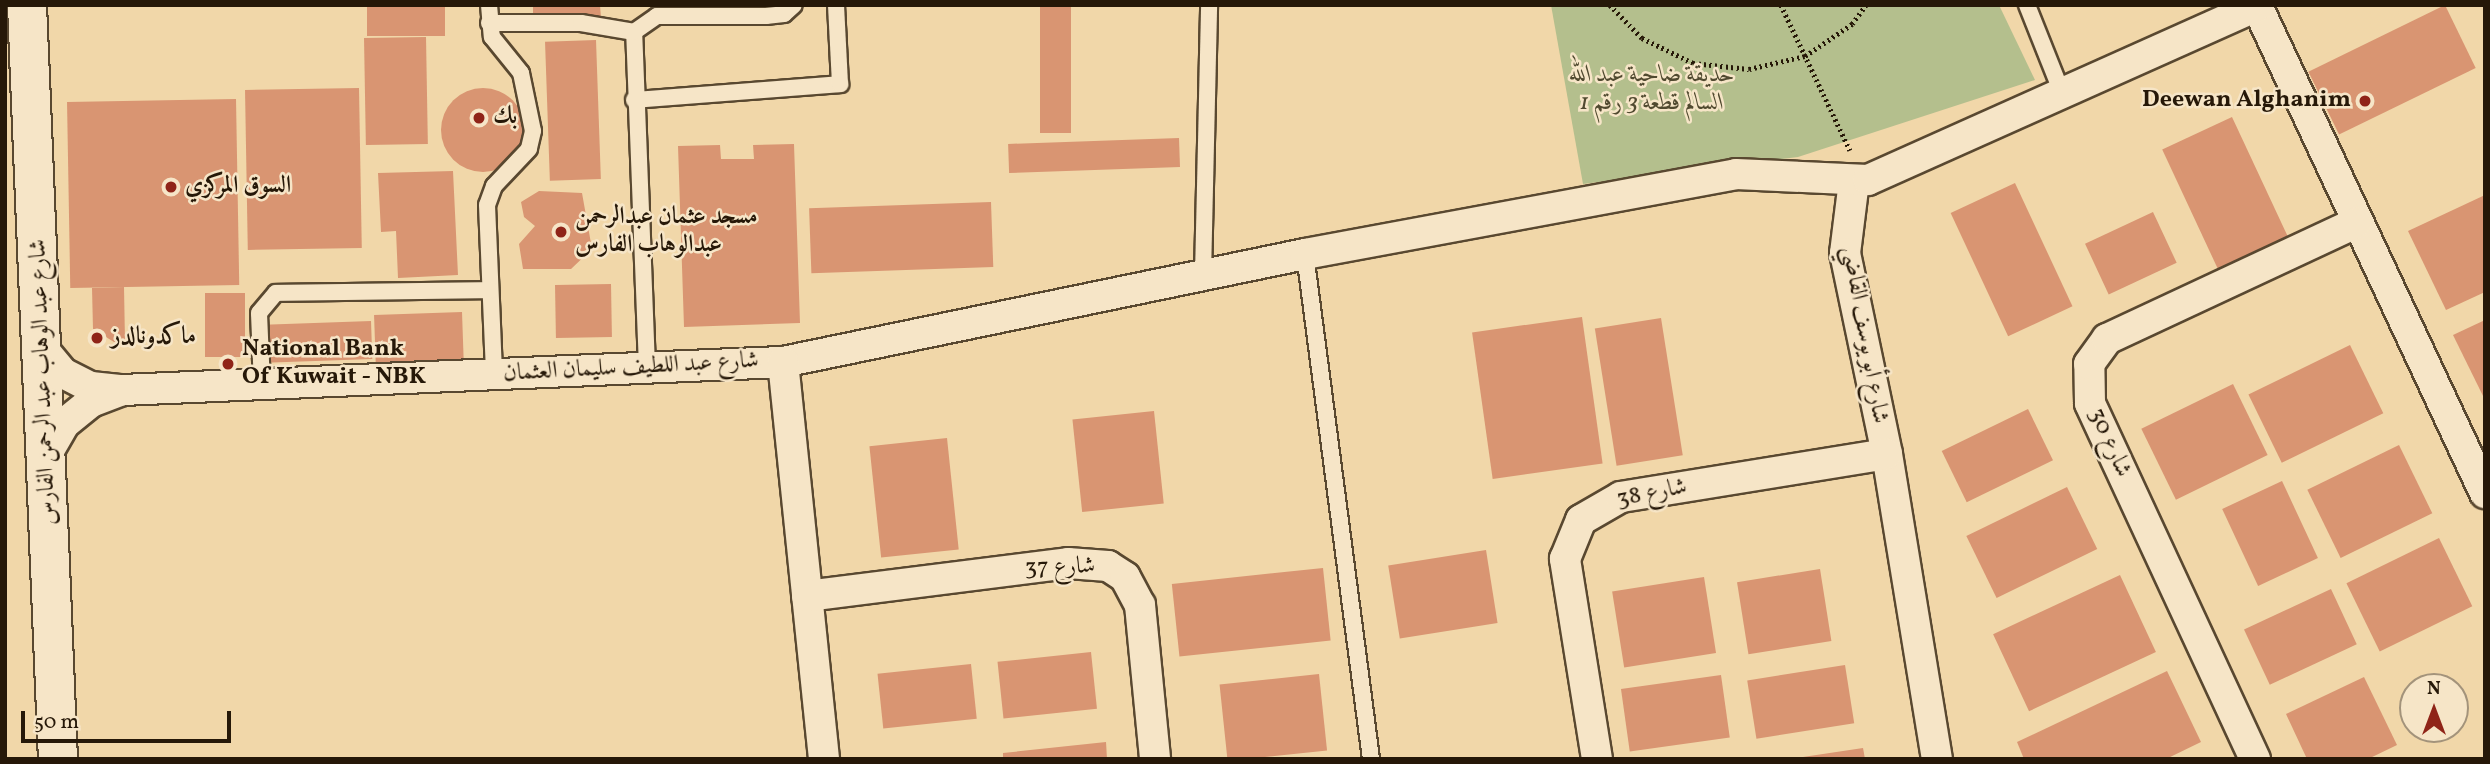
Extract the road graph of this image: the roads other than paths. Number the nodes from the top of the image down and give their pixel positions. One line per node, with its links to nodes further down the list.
1 (27, 5): 17 (street, شارع عبد الوهاب عبد الرحمن الفارس)
2 (489, 5): 8 (lane)
3 (794, 5): 9 (lane)
4 (836, 5): 11 (lane)
5 (1209, 5): 15 (lane)
6 (2027, 5): 10 (lane)
7 (2258, 6): 10 (street); 13 (street)
8 (489, 23): 9 (lane); 16 (lane)
9 (634, 32): 11 (lane)
10 (2062, 93): 12 (street)
11 (634, 100): 19 (lane)
12 (1854, 181): 14 (street); 24 (street, شارع أبو يوسف القاضي)
13 (2356, 223): 25 (street); 33 (street, شارع 30)
14 (1306, 254): 15 (street); 30 (lane)
15 (1203, 275): 18 (street)
16 (490, 290): 20 (lane); 21 (lane)
17 (42, 348): 22 (street, شارع عبد اللطيف سليمان العثمان); 23 (street, شارع عبد الوهاب عبد الرحمن الفارس)
18 (783, 362): 19 (street, شارع عبد اللطيف سليمان العثمان); 26 (street, شارع عبد اللطيف سليمان العثمان)
19 (648, 367): 20 (street, شارع عبد اللطيف سليمان العثمان)
20 (494, 374): 21 (street, شارع عبد اللطيف سليمان العثمان)
21 (262, 385): 22 (street, شارع عبد اللطيف سليمان العثمان)
22 (122, 390): 23 (street, شارع عبد اللطيف سليمان العثمان)
23 (48, 452): 27 (street, شارع عبد الوهاب عبد الرحمن الفارس)
24 (1887, 454): 31 (street, شارع 38); 32 (street, شارع أبو يوسف القاضي)
25 (2485, 493)
26 (807, 596): 28 (street, شارع عبد اللطيف سليمان العثمان); 29 (street, شارع 37)
27 (58, 759)
28 (824, 759)
29 (1156, 759)
30 (1371, 759)
31 (1597, 759)
32 (1937, 759)
33 (2255, 759)

